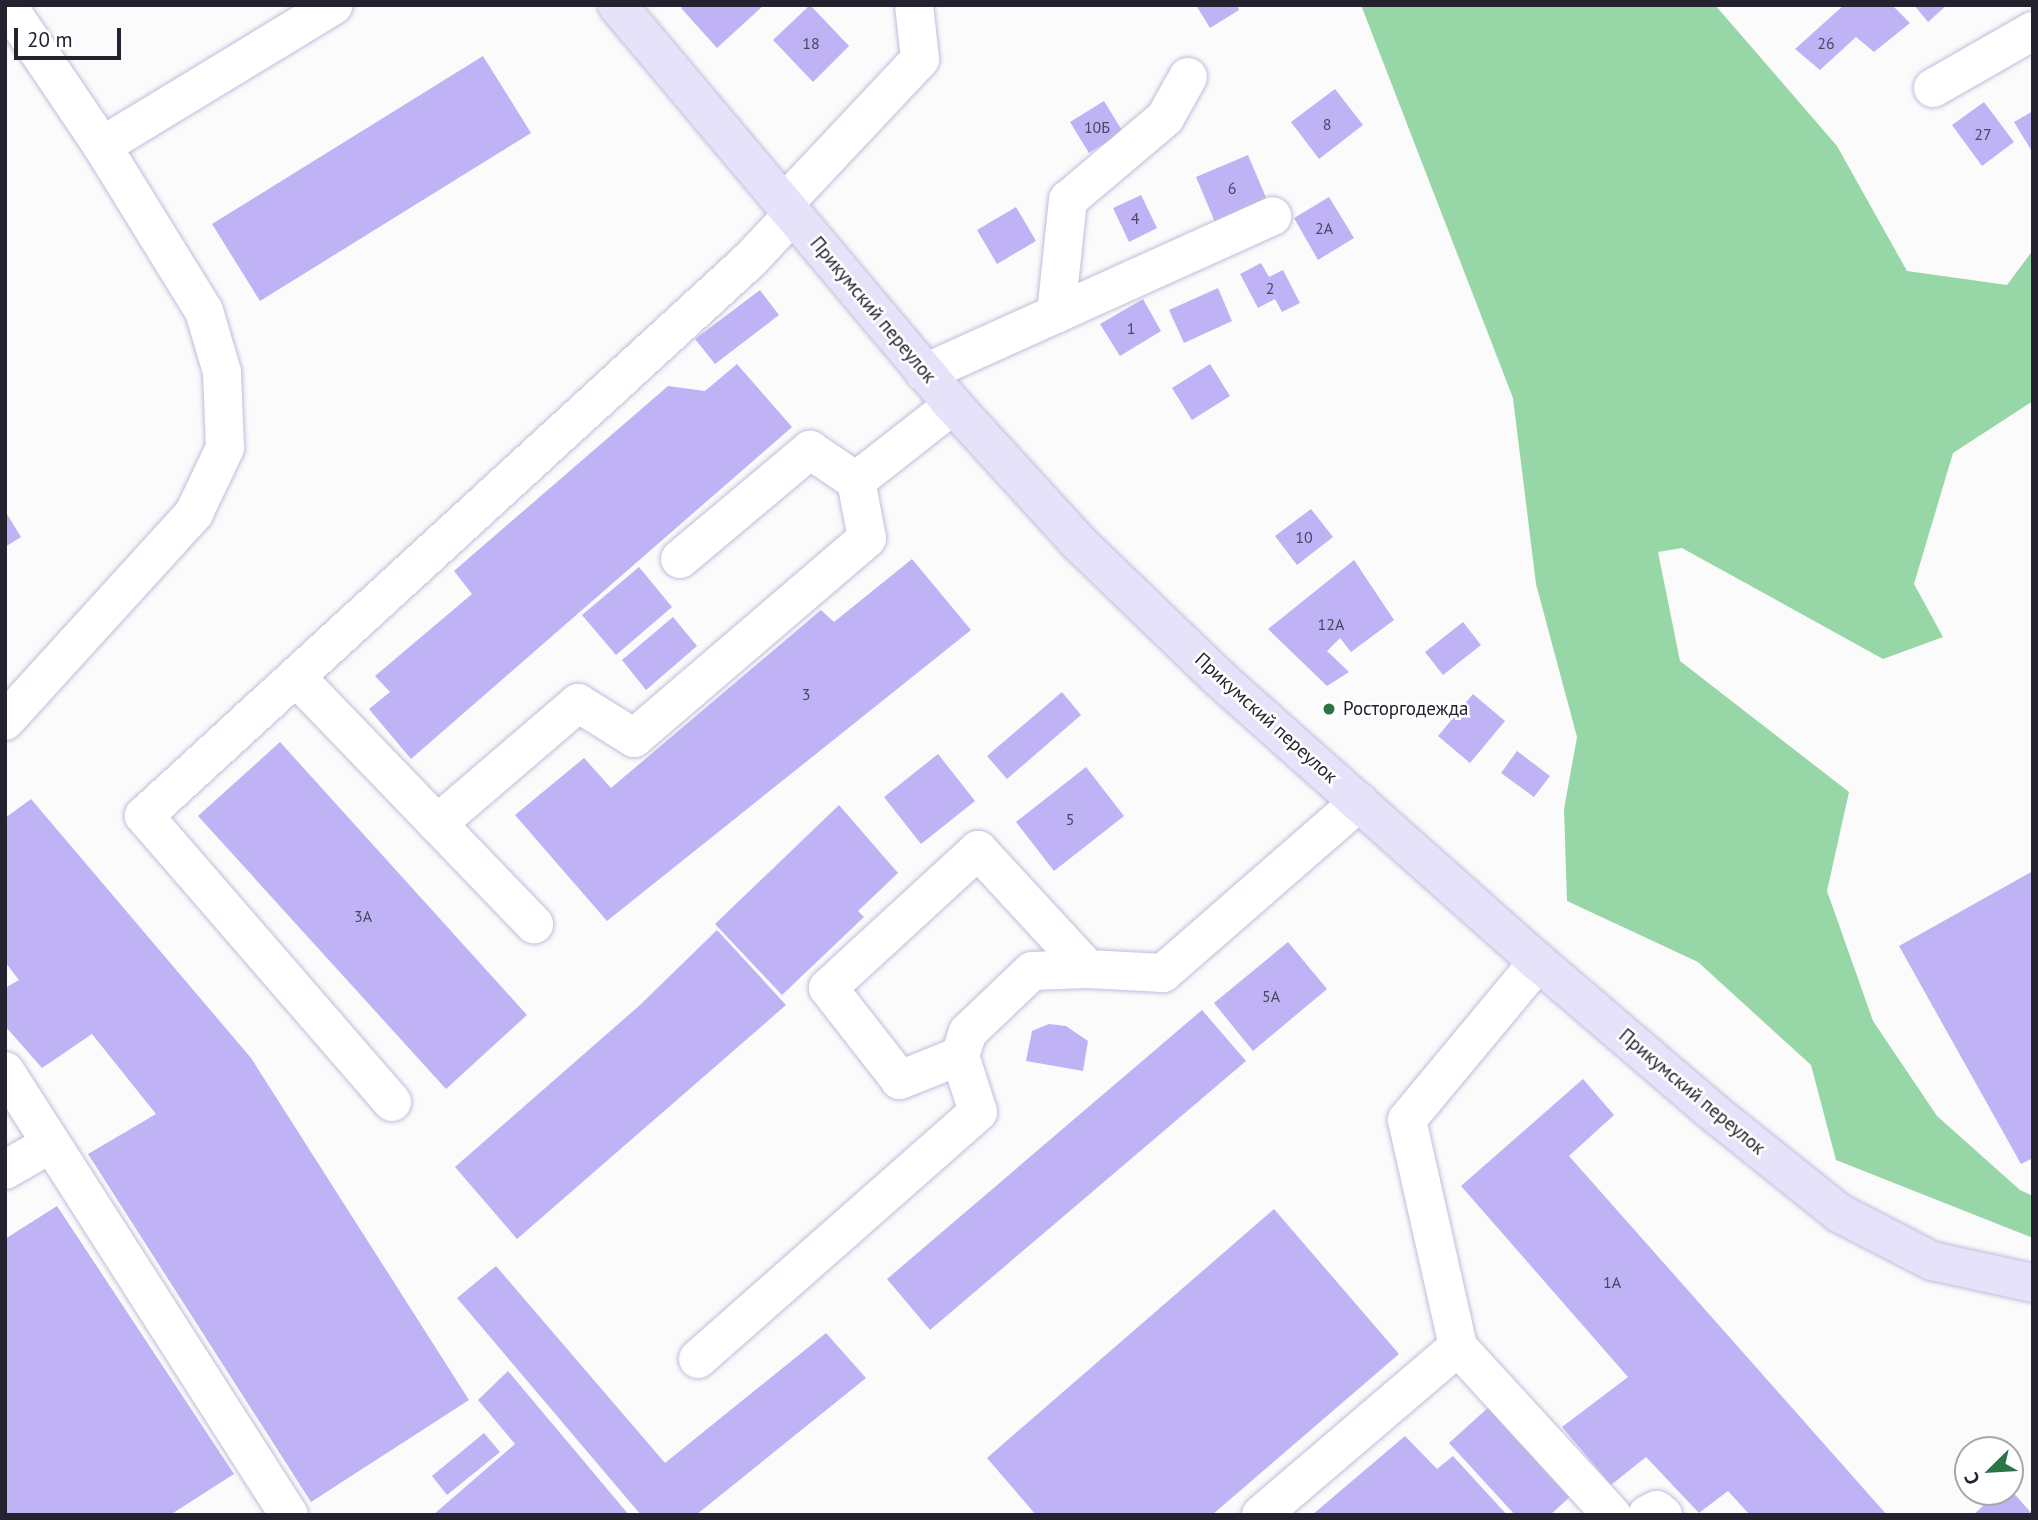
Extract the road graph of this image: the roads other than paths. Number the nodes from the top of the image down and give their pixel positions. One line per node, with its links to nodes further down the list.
1 (7, 5): 8 (street)
2 (334, 5): 8 (street)
3 (617, 5): 9 (main road, Прикумский переулок)
4 (914, 5): 9 (street)
5 (2033, 31): 7 (street)
6 (1188, 77): 11 (street)
7 (1933, 88)
8 (102, 146): 17 (street)
9 (788, 209): 12 (main road, Прикумский переулок); 16 (street)
10 (1272, 216): 11 (street)
11 (1056, 314): 12 (street)
12 (925, 373): 13 (main road, Прикумский переулок)
13 (953, 405): 14 (street); 18 (main road, Прикумский переулок)
14 (856, 481): 15 (street); 19 (street)
15 (680, 559)
16 (297, 678): 19 (street); 25 (street)
17 (5, 721)
18 (1359, 802): 21 (main road, Прикумский переулок); 22 (street)
19 (437, 824): 20 (street)
20 (534, 924)
21 (1538, 961): 28 (main road, Прикумский переулок); 29 (street)
22 (1088, 969): 23 (street); 23 (street)
23 (960, 1056): 30 (street)
24 (5, 1071): 26 (street)
25 (392, 1102)
26 (50, 1144): 27 (street); 31 (street)
27 (5, 1170)
28 (2033, 1283)
29 (1458, 1347): 32 (street); 33 (street)
30 (698, 1359)
31 (289, 1515)
32 (1261, 1515)
33 (1612, 1515)
34 (1647, 1515): 35 (street)
35 (1662, 1515)

